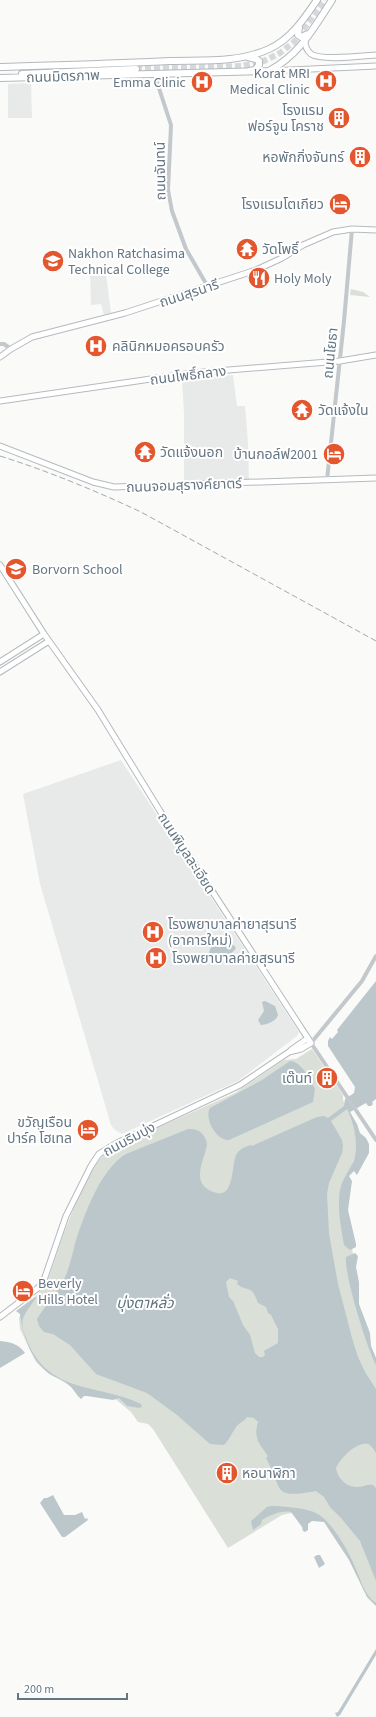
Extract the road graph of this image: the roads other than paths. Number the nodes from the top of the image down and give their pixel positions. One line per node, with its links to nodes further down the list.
1 (317, 0): 3 (highway, ถนนมิตรภาพ)
2 (332, 0): 4 (highway)
3 (299, 25): 4 (highway); 7 (highway, ถนนมิตรภาพ)
4 (311, 32): 5 (highway)
5 (305, 40): 6 (main road); 11 (highway)
6 (376, 55)
7 (245, 57): 9 (highway, ถนนมิตรภาพ); 12 (highway)
8 (376, 66): 11 (main road)
9 (0, 67)
10 (136, 69): 14 (highway)
11 (269, 71): 12 (highway, ถนนมิตรภาพ)
12 (244, 72): 13 (highway, ถนนมิตรภาพ)
13 (154, 73): 14 (highway, ถนนมิตรภาพ); 17 (street, ถนนจันทน์)
14 (0, 78)
15 (352, 229): 16 (main road, ถนนสุรนารี); 17 (main road, ถนนสุรนารี); 22 (street, ถนนโยธา)
16 (376, 230)
17 (208, 287): 19 (main road, ถนนสุรนารี)
18 (0, 344): 19 (street)
19 (11, 349): 21 (main road, ถนนสุรนารี)
20 (376, 354): 22 (main road, ถนนโพธิ์กลาง)
21 (0, 357)
22 (340, 361): 23 (main road, ถนนโพธิ์กลาง); 26 (street, ถนนโยธา)
23 (0, 401)
24 (0, 446): 26 (main road, ถนนจอมสุรางค์ยาตร์)
25 (376, 478): 26 (main road, ถนนจอมสุรางค์ยาตร์)
26 (327, 480)
27 (0, 565): 28 (main road, ถนนพิบูลละเอียด)
28 (44, 634): 29 (main road, ถนนพิบูลละเอียด); 30 (main road)
29 (49, 641): 31 (main road); 33 (main road, ถนนพิบูลละเอียด)
30 (0, 662)
31 (0, 672)
32 (376, 956): 33 (street, ถนนริมบุ่ง)
33 (309, 1041): 34 (street, ถนนพิบูลละเอียด); 35 (main road, ถนนริมบุ่ง)
34 (376, 1140)
35 (0, 1317)

